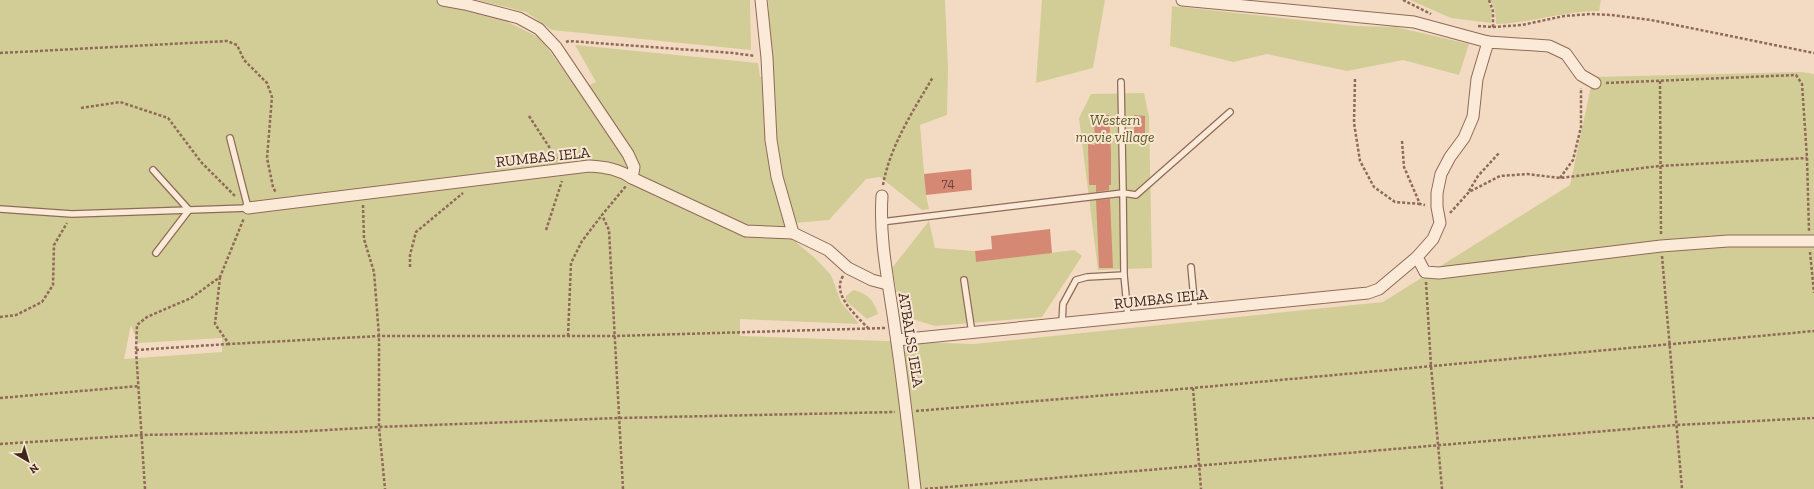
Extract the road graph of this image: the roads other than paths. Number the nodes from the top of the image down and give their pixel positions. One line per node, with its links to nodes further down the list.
1 (443, 0): 10 (street)
2 (761, 0): 17 (street)
3 (1182, 0): 4 (street)
4 (1488, 42): 6 (street); 20 (street, RUMBAS IELA)
5 (1121, 82): 11 (lane)
6 (1595, 83)
7 (1230, 112): 11 (lane)
8 (230, 138): 13 (lane)
9 (153, 170): 15 (lane)
10 (632, 178): 13 (street, RUMBAS IELA); 17 (street, RUMBAS IELA)
11 (1123, 193): 16 (lane); 22 (lane)
12 (882, 196): 16 (street, ATBALSS IELA)
13 (248, 208): 15 (lane)
14 (0, 209): 15 (lane)
15 (189, 210): 19 (lane)
16 (880, 222): 24 (street, ATBALSS IELA)
17 (793, 233): 24 (street, RUMBAS IELA)
18 (1811, 241): 20 (street)
19 (156, 252)
20 (1417, 257): 25 (street, RUMBAS IELA)
21 (1191, 267): 25 (lane)
22 (1124, 275): 26 (lane); 27 (lane)
23 (964, 280): 28 (lane)
24 (887, 284): 29 (street, ATBALSS IELA)
25 (1195, 310): 26 (street, RUMBAS IELA)
26 (1128, 317): 27 (street, RUMBAS IELA)
27 (1062, 324): 28 (street, RUMBAS IELA)
28 (972, 333): 29 (street, RUMBAS IELA)
29 (897, 340): 30 (street, ATBALSS IELA)
30 (915, 489)

